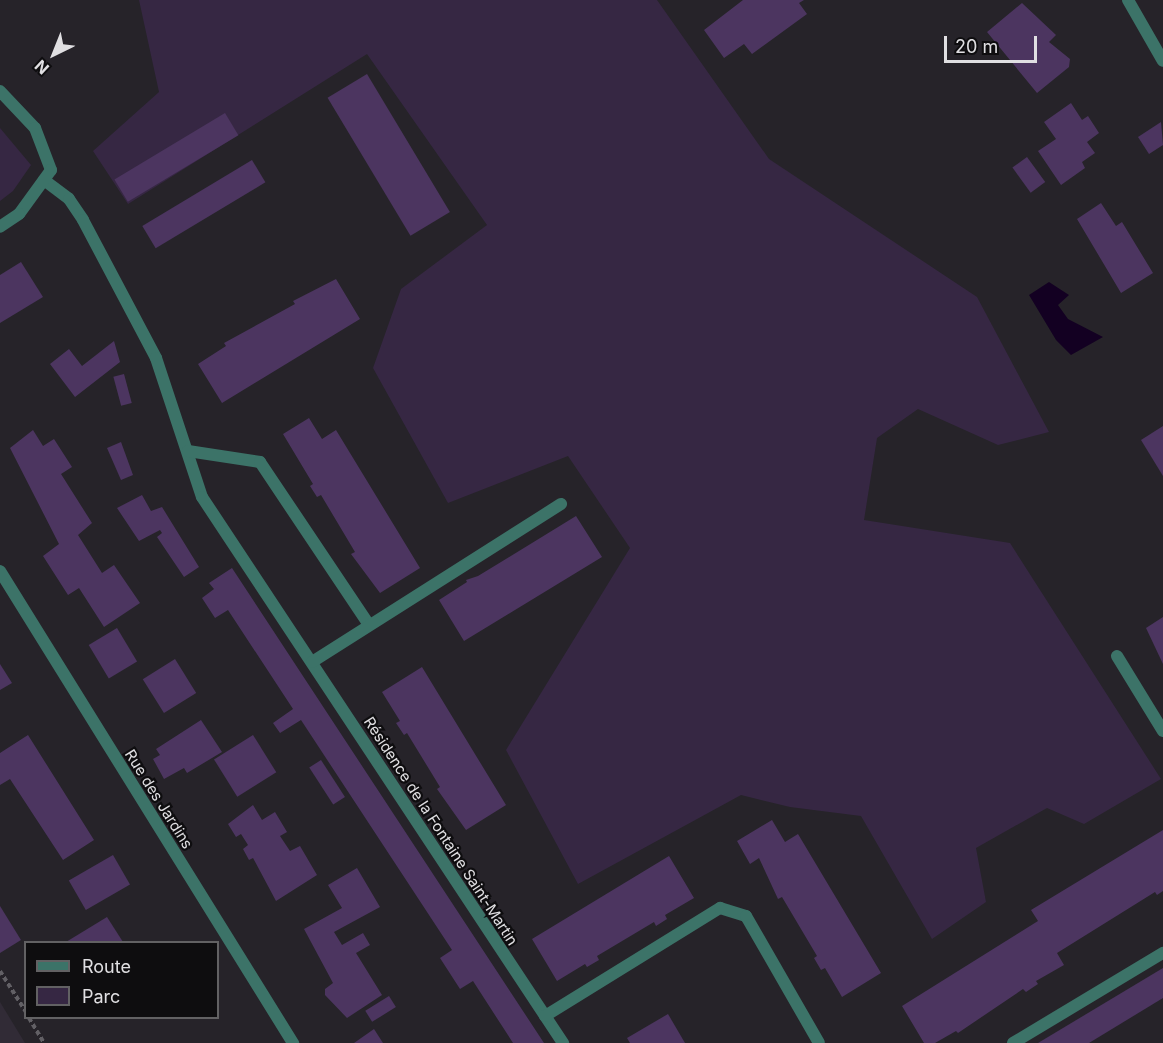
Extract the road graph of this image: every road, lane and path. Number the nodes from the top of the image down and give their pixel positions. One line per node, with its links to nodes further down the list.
1 (1128, 0): 2 (street)
2 (1163, 61)
3 (0, 90): 4 (street)
4 (44, 180): 5 (street); 6 (street, Résidence de la Fontaine Saint-Martin)
5 (0, 227)
6 (188, 451): 9 (street); 11 (street, Résidence de la Fontaine Saint-Martin)
7 (561, 504): 9 (street)
8 (0, 571): 19 (street, Rue des Jardins)
9 (369, 625): 11 (street)
10 (1117, 656): 12 (street)
11 (312, 662): 16 (street, Résidence de la Fontaine Saint-Martin)
12 (1163, 731)
13 (1163, 953): 22 (street)
14 (0, 971): 15 (path)
15 (24, 1009)
16 (545, 1016): 20 (street, Résidence de la Fontaine Saint-Martin); 21 (street)
17 (30, 1019): 18 (path)
18 (44, 1043)
19 (293, 1043)
20 (562, 1043)
21 (819, 1043)
22 (1013, 1043)

